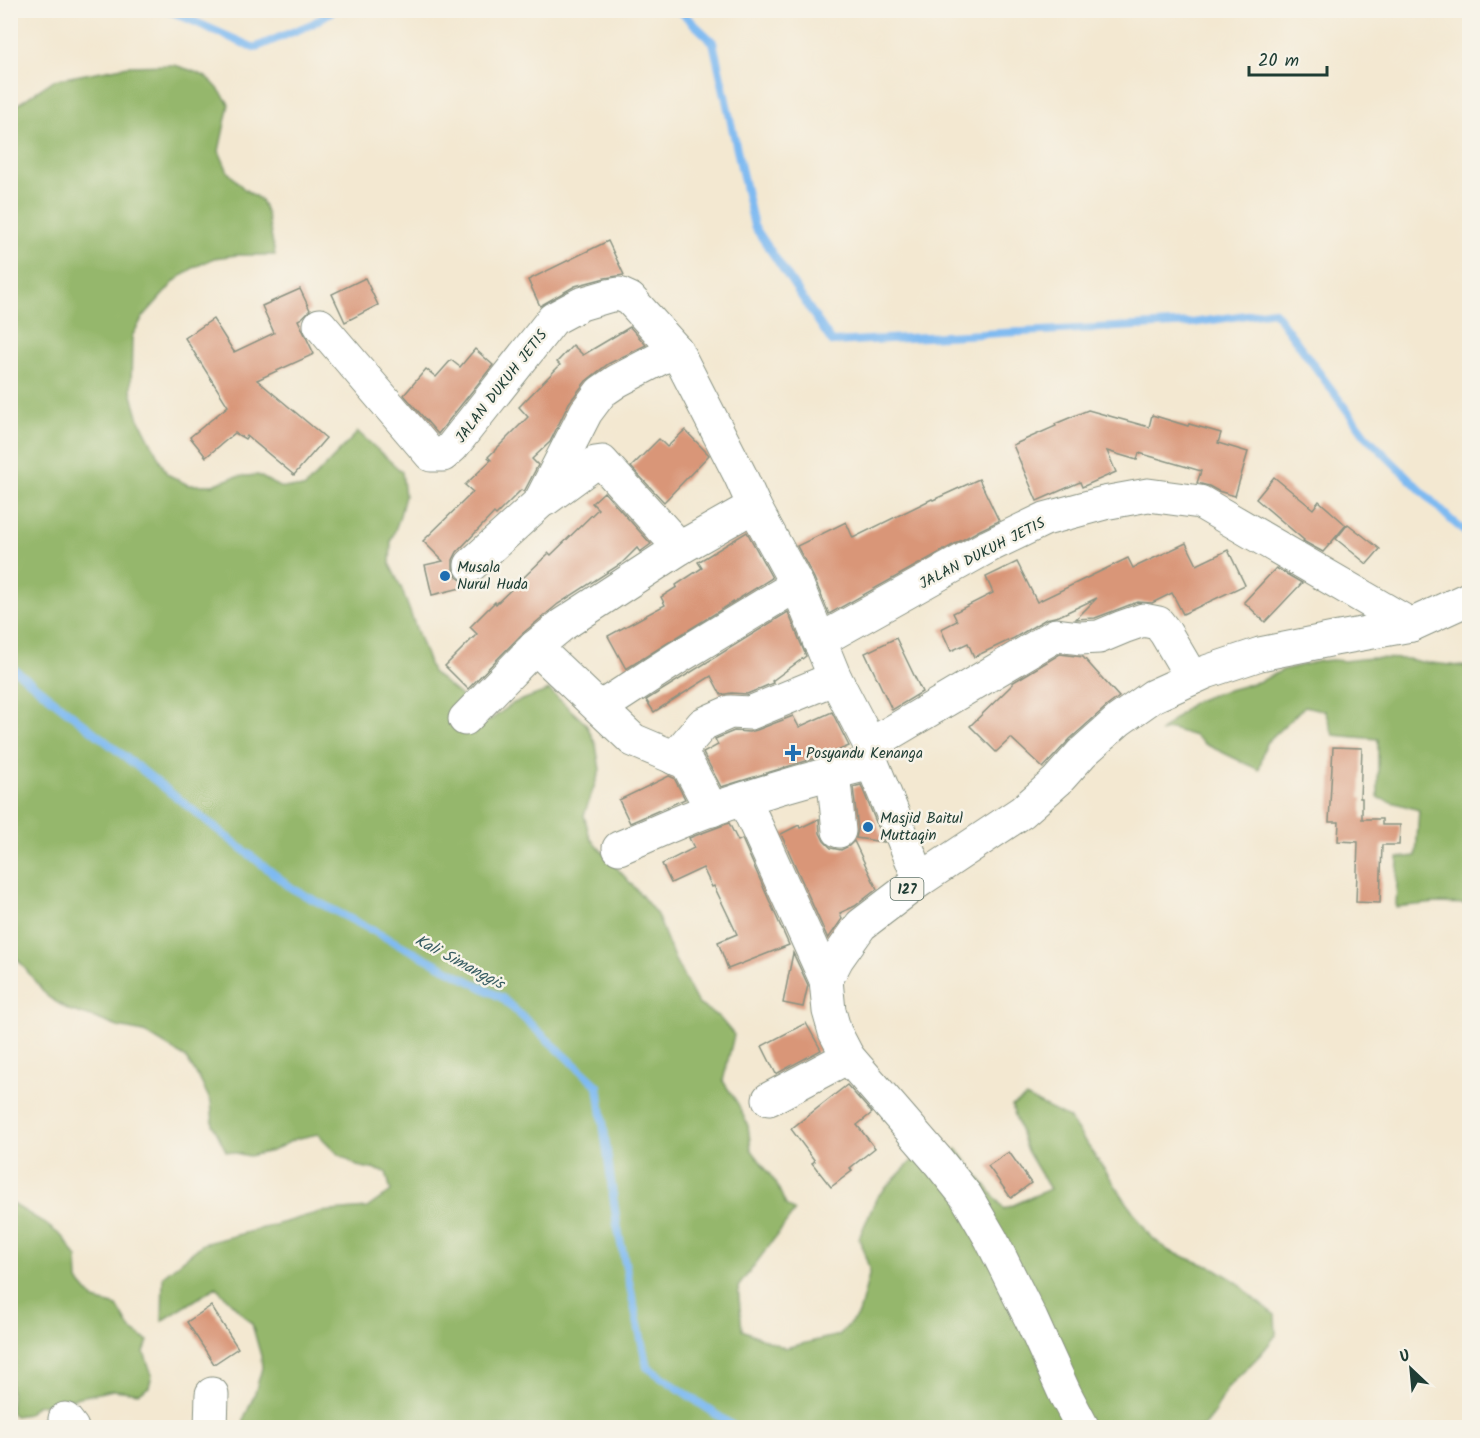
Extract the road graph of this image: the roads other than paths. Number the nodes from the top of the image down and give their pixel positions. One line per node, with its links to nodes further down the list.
1 (320, 325): 2 (street, JALAN DUKUH JETIS)
2 (676, 350): 3 (street); 4 (street, JALAN DUKUH JETIS)
3 (540, 502): 5 (street); 6 (street)
4 (754, 506): 5 (street); 7 (street, JALAN DUKUH JETIS)
5 (680, 548): 11 (street)
6 (471, 565)
7 (797, 585): 10 (street, JALAN DUKUH JETIS); 14 (street)
8 (1470, 598): 9 (street, 127)
9 (1411, 625): 10 (street, JALAN DUKUH JETIS); 13 (street, 127)
10 (819, 641): 12 (street, JALAN DUKUH JETIS)
11 (535, 647): 14 (street); 15 (street)
12 (834, 678): 16 (street, JALAN DUKUH JETIS); 17 (street)
13 (1192, 678): 16 (street); 23 (street, 127)
14 (600, 708): 17 (street)
15 (465, 719)
16 (871, 754): 18 (street); 23 (street, JALAN DUKUH JETIS)
17 (674, 758): 20 (street)
18 (833, 772): 19 (street); 21 (street)
19 (744, 799): 20 (street); 24 (street)
20 (712, 810): 22 (street)
21 (839, 831)
22 (619, 848)
23 (920, 880): 24 (street, 127)
24 (826, 980): 25 (street)
25 (848, 1057): 26 (street); 29 (street)
26 (769, 1099)
27 (212, 1394): 28 (street)
28 (212, 1428)
29 (1083, 1428)

